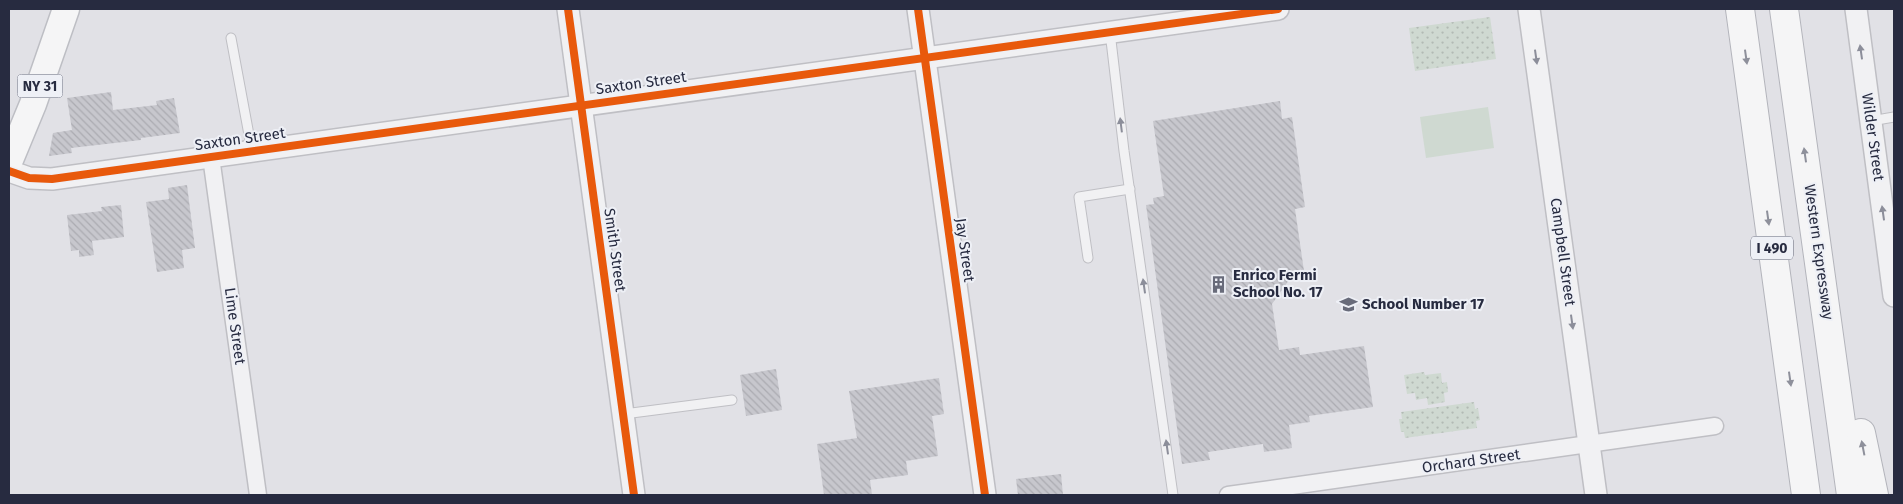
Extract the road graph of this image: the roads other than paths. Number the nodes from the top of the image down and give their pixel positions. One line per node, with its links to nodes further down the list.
1 (66, 9): 18 (main road, NY 31)
2 (568, 9): 13 (street, Smith Street)
3 (918, 9): 12 (street, Jay Street)
4 (1278, 9): 9 (street, Saxton Street)
5 (1530, 9): 27 (street, Campbell Street, one-way to 27)
6 (1740, 9): 29 (highway, I 490, one-way to 29)
7 (1784, 9): 23 (highway, Western Expressway, one-way to 7)
8 (1856, 9): 15 (street, Wilder Street, one-way to 8)
9 (1237, 12): 10 (street, Saxton Street)
10 (1110, 32): 12 (street, Saxton Street); 20 (lane, one-way to 10)
11 (231, 38): 16 (lane)
12 (925, 58): 13 (street, Saxton Street); 32 (street, Jay Street)
13 (582, 106): 16 (street, Saxton Street); 25 (street, Smith Street)
14 (1894, 118): 15 (lane)
15 (1871, 120): 22 (street, Wilder Street, one-way to 15)
16 (252, 151): 17 (street, Saxton Street)
17 (212, 157): 19 (street, Saxton Street); 30 (street, Lime Street)
18 (9, 162)
19 (9, 171)
20 (1130, 189): 21 (lane); 33 (lane, one-way to 20)
21 (1088, 258)
22 (1894, 296)
23 (1831, 342): 36 (highway, Western Expressway); 37 (highway, one-way to 23)
24 (732, 400): 25 (lane)
25 (624, 414): 31 (street, Smith Street)
26 (1714, 426): 27 (street, Orchard Street)
27 (1589, 444): 28 (street, Orchard Street); 35 (street, Campbell Street)
28 (1302, 490): 34 (street, Orchard Street)
29 (1805, 492)
30 (258, 495)
31 (634, 495)
32 (984, 495)
33 (1173, 495)
34 (1228, 495)
35 (1596, 495)
36 (1851, 495)
37 (1874, 495)

